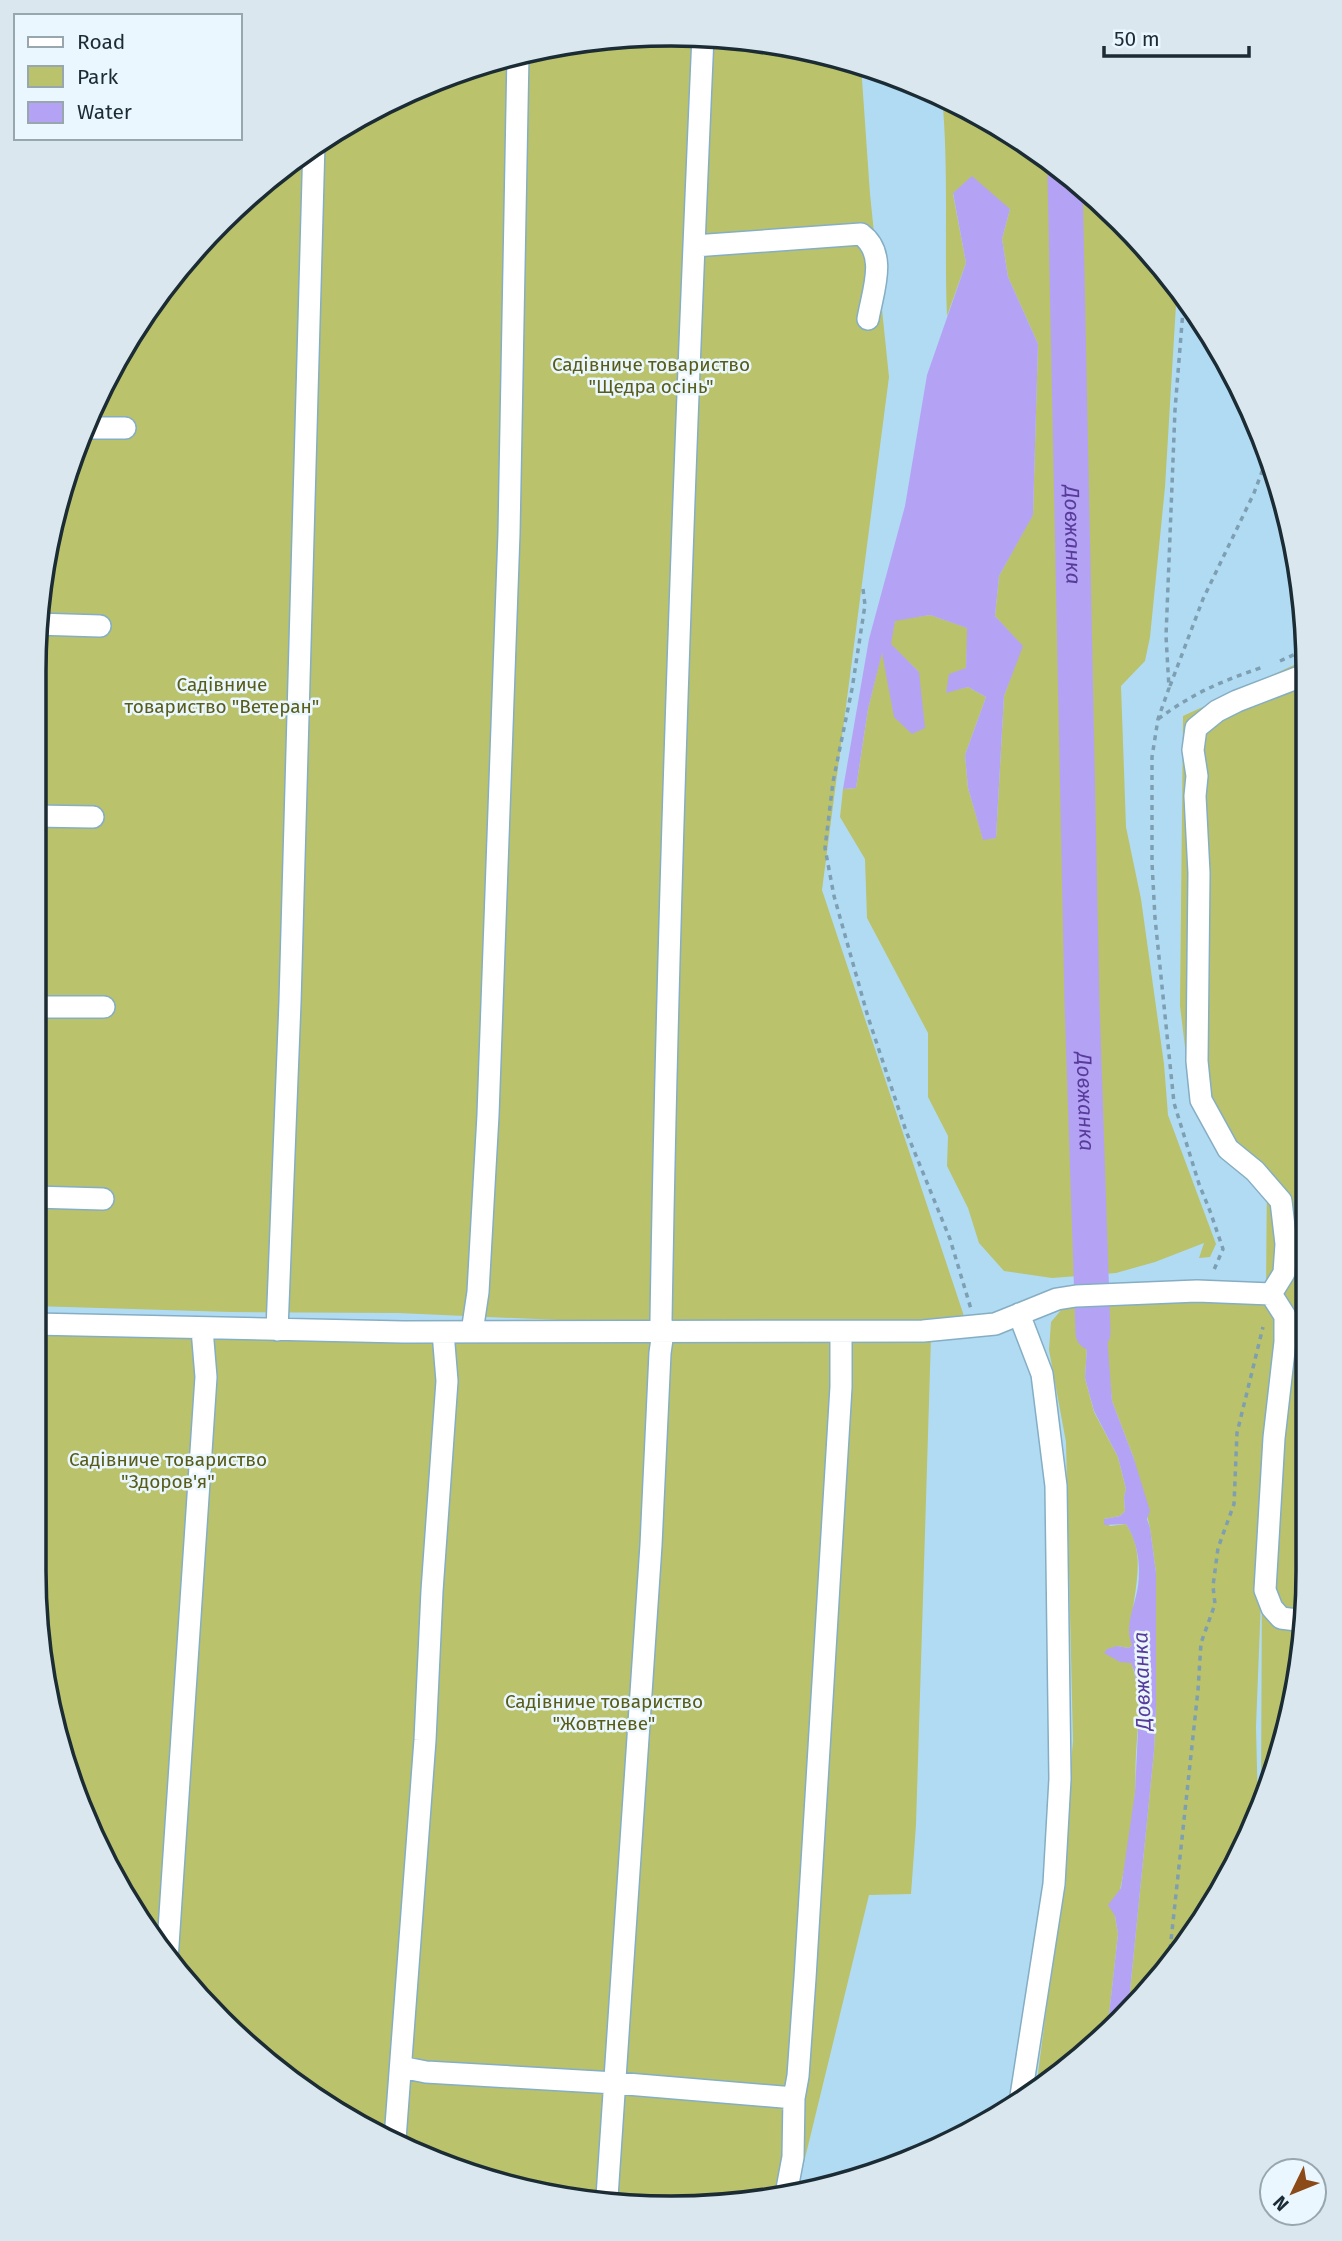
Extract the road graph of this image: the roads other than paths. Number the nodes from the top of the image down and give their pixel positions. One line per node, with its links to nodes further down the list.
1 (703, 47): 4 (street)
2 (518, 65): 23 (street)
3 (314, 158): 21 (street)
4 (694, 246): 5 (street); 24 (street)
5 (868, 319)
6 (95, 428): 7 (street)
7 (125, 428)
8 (48, 624): 9 (street)
9 (100, 626)
10 (1296, 679): 17 (street)
11 (46, 816): 12 (street)
12 (93, 817)
13 (46, 1007): 14 (street)
14 (104, 1007)
15 (46, 1197): 16 (street)
16 (103, 1199)
17 (1271, 1294): 18 (street); 26 (street)
18 (1019, 1314): 25 (street); 30 (street)
19 (46, 1324): 20 (street)
20 (202, 1329): 21 (street); 27 (street)
21 (277, 1330): 22 (street)
22 (443, 1332): 23 (street); 28 (street)
23 (472, 1332): 24 (street)
24 (663, 1332): 25 (street); 29 (street)
25 (841, 1333): 31 (street)
26 (1294, 1620)
27 (168, 1942)
28 (401, 2067): 29 (street); 32 (street)
29 (615, 2083): 31 (street); 34 (street)
30 (1022, 2088)
31 (794, 2098): 33 (street)
32 (396, 2132)
33 (788, 2184)
34 (607, 2192)

